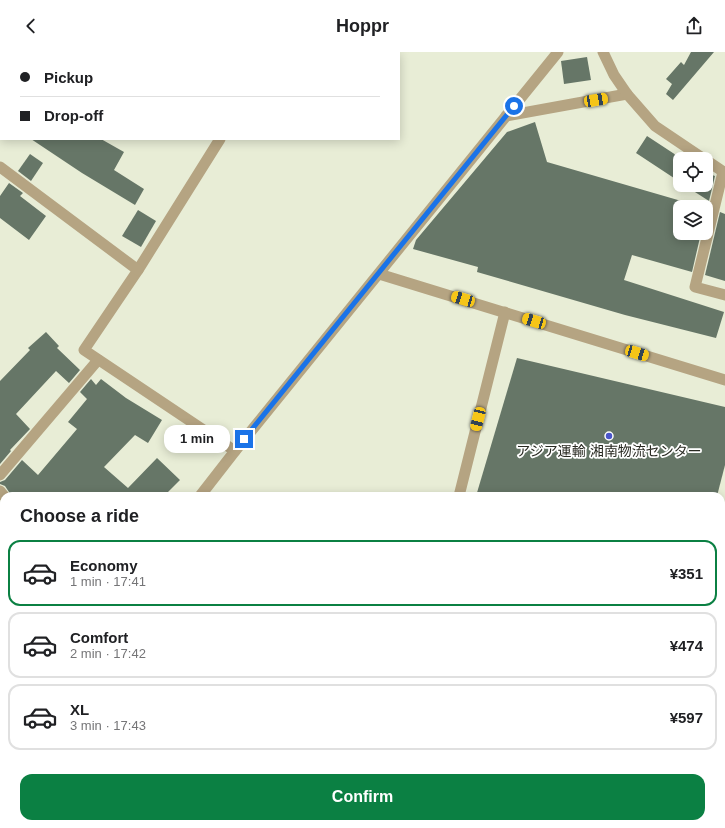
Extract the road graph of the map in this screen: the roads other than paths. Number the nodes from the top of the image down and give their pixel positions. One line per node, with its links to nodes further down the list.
1 (558, 52): 4 (street)
2 (603, 52): 3 (street)
3 (627, 94): 4 (street); 6 (street)
4 (506, 116): 11 (street)
5 (219, 140): 10 (street)
6 (693, 152)
7 (713, 165): 9 (street)
8 (0, 167): 10 (street)
9 (724, 173): 12 (street)
10 (138, 270): 14 (street)
11 (379, 274): 13 (street); 16 (street)
12 (725, 295)
13 (505, 312): 15 (street); 19 (street)
14 (98, 360): 16 (street); 17 (street)
15 (725, 380)
16 (235, 451): 18 (street)
17 (0, 475)
18 (203, 492)
19 (459, 492)

